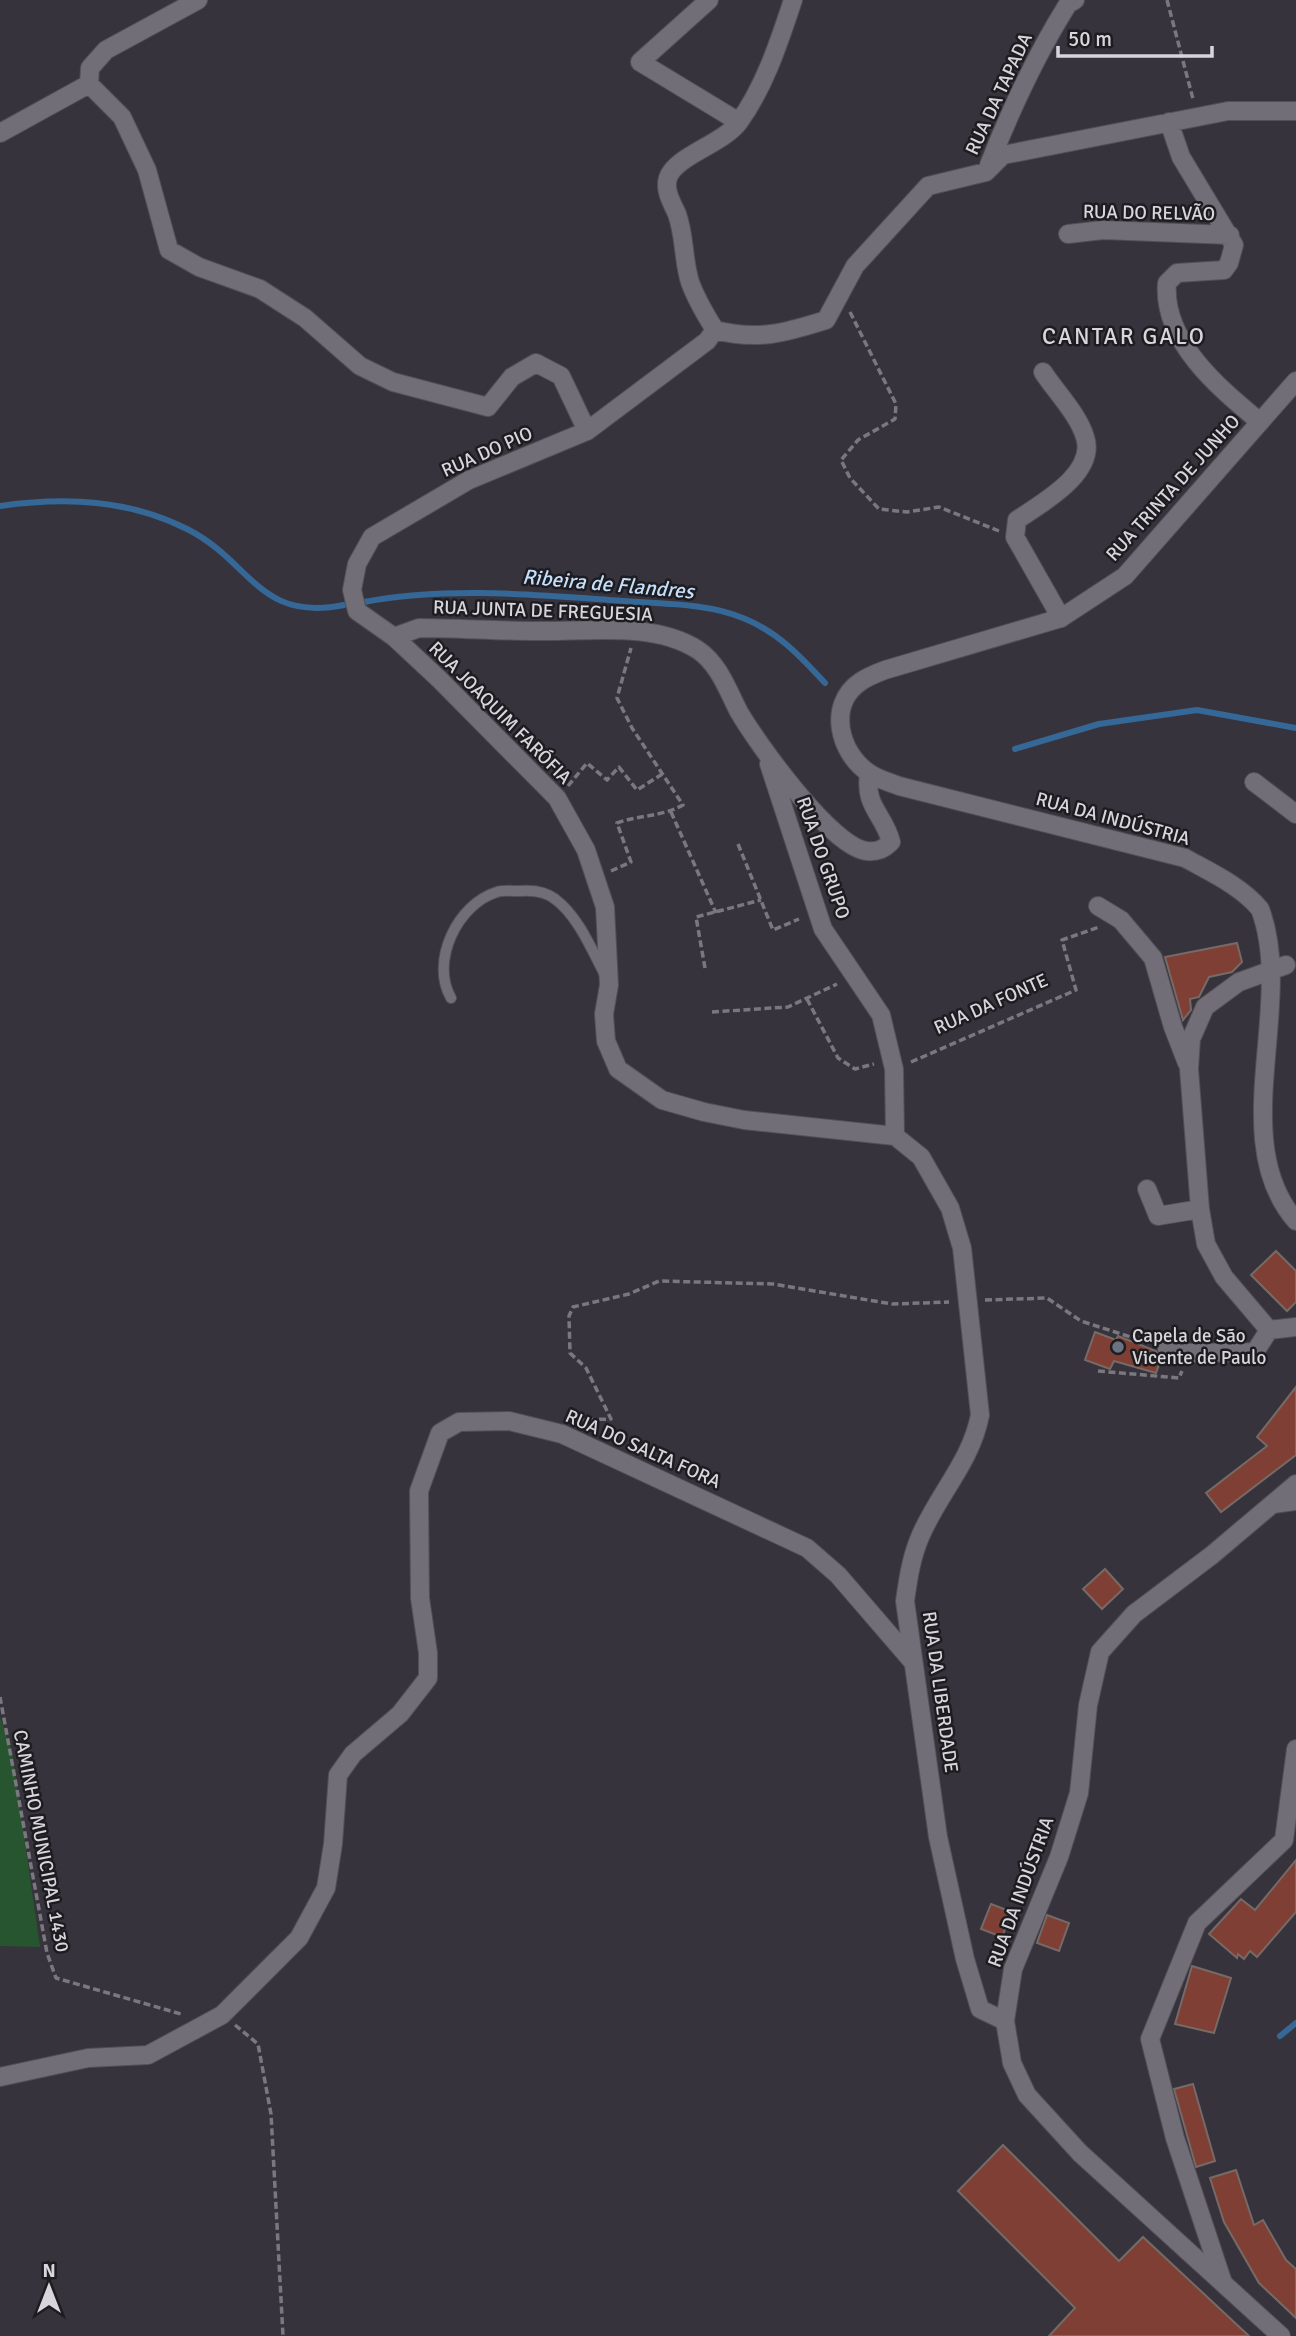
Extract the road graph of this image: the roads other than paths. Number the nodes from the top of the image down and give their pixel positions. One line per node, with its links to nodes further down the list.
1 (198, 0): 5 (street)
2 (709, 0): 7 (street)
3 (793, 0): 7 (street)
4 (1075, 0): 10 (street, RUA DA TAPADA)
5 (89, 84): 9 (street); 17 (street)
6 (1296, 111): 8 (street)
7 (739, 122): 13 (street)
8 (1169, 122): 10 (street); 12 (street, RUA DO RELVÃO)
9 (0, 133)
10 (986, 172): 13 (street)
11 (1068, 234): 12 (street, RUA DO RELVÃO)
12 (1230, 235): 16 (street, RUA DO RELVÃO)
13 (715, 330): 17 (street, RUA DO PIO)
14 (1043, 372): 18 (street)
15 (1296, 382): 16 (street, RUA TRINTA DE JUNHO)
16 (1260, 422): 18 (street, RUA TRINTA DE JUNHO)
17 (587, 431): 19 (street, RUA DO PIO)
18 (1061, 618): 20 (street, RUA TRINTA DE JUNHO)
19 (394, 637): 21 (street, RUA JUNTA DE FREGUESIA); 27 (street, RUA JOAQUIM FARÓFIA)
20 (842, 703): 22 (street, RUA DA INDÚSTRIA)
21 (764, 750): 22 (street, RUA JUNTA DE FREGUESIA); 32 (street, RUA DO GRUPO)
22 (869, 774): 26 (street, RUA DA INDÚSTRIA)
23 (1254, 782): 24 (street)
24 (1296, 814)
25 (1098, 906): 30 (street)
26 (1286, 965): 28 (street, RUA DA INDÚSTRIA); 30 (street)
27 (609, 985): 29 (lane); 32 (street, RUA JOAQUIM FARÓFIA)
28 (1290, 985)
29 (451, 998)
30 (1189, 1069): 34 (street)
31 (1282, 1077): 35 (street)
32 (895, 1136): 42 (street, RUA DA LIBERDADE)
33 (1147, 1189): 34 (street)
34 (1200, 1209): 37 (street)
35 (1296, 1221)
36 (1296, 1327): 37 (street)
37 (1269, 1330): 38 (street)
38 (1167, 1349)
39 (1296, 1484): 41 (street, RUA DA INDÚSTRIA)
40 (1296, 1501): 41 (street)
41 (1273, 1504): 44 (street, RUA DA INDÚSTRIA)
42 (912, 1662): 44 (street, RUA DA LIBERDADE); 45 (street, RUA DO SALTA FORA)
43 (1296, 1749): 46 (street)
44 (1005, 2021): 46 (street, RUA DA INDÚSTRIA)
45 (0, 2077)
46 (1223, 2280): 47 (street, RUA DA INDÚSTRIA)
47 (1281, 2336)

